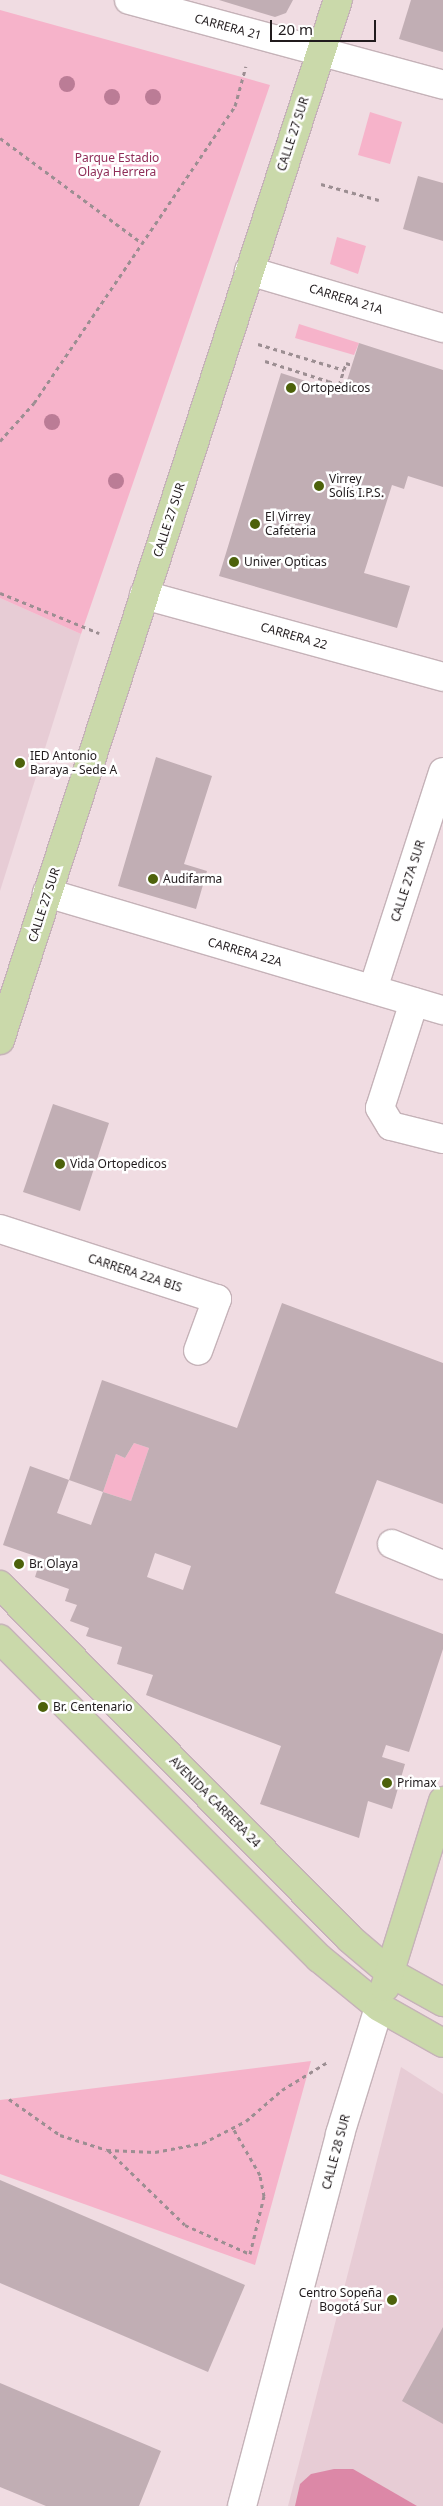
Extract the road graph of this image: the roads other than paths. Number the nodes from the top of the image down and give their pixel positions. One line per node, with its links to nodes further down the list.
1 (129, 0): 3 (street, CARRERA 21)
2 (338, 0): 3 (main road, CALLE 27 SUR)
3 (320, 52): 4 (street, CARRERA 21); 5 (main road, CALLE 27 SUR)
4 (443, 85)
5 (249, 271): 6 (street, CARRERA 21A); 7 (main road, CALLE 27 SUR)
6 (443, 328)
7 (144, 594): 8 (street, CARRERA 22); 10 (main road, CALLE 27 SUR)
8 (443, 678)
9 (443, 772): 11 (street, CALLE 27A SUR)
10 (47, 893): 11 (street, CARRERA 22A); 14 (main road, CALLE 27 SUR)
11 (373, 990): 12 (street, CARRERA 22A)
12 (414, 1002): 13 (street, CARRERA 22A); 15 (street)
13 (443, 1010)
14 (0, 1040)
15 (443, 1139)
16 (0, 1229): 17 (street, CARRERA 22A BIS)
17 (198, 1351)
18 (392, 1544): 19 (street)
19 (443, 1564)
20 (0, 1586): 23 (main road, AVENIDA CARRERA 24)
21 (0, 1639): 25 (main road)
22 (443, 1801): 23 (main road, CALLE 28 SUR)
23 (390, 1972): 24 (main road, AVENIDA CARRERA 24); 25 (main road, CALLE 28 SUR)
24 (443, 2002)
25 (379, 2007): 26 (main road); 27 (street, CALLE 28 SUR)
26 (443, 2043)
27 (242, 2506)

